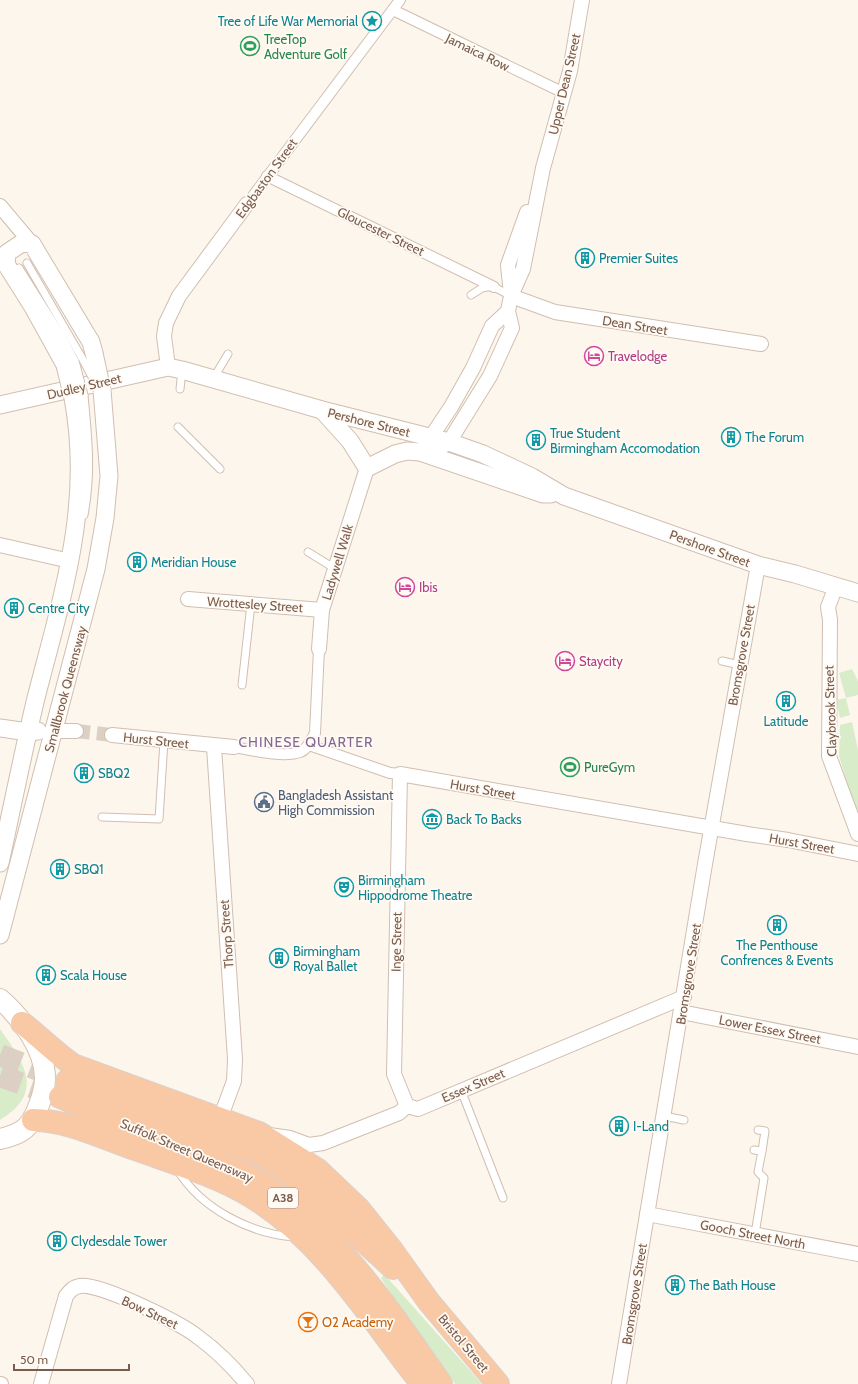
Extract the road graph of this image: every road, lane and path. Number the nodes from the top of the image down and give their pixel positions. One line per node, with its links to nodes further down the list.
1 (582, 0): 3 (street, Upper Dean Street)
2 (397, 4): 3 (street, Jamaica Row); 4 (street, Edgbaston Street)
3 (564, 93): 12 (street, Upper Dean Street)
4 (267, 176): 5 (street, Edgbaston Street); 10 (street, Gloucester Street)
5 (247, 204): 17 (street, Edgbaston Street)
6 (0, 206): 7 (street, Smallbrook Queensway)
7 (32, 244): 8 (street); 16 (street, Smallbrook Queensway)
8 (8, 262): 31 (street, Smallbrook Queensway, bridge)
9 (27, 263): 16 (lane)
10 (493, 286): 11 (lane); 12 (lane)
11 (471, 295)
12 (511, 296): 13 (street, Upper Dean Street); 14 (street, Dean Street)
13 (508, 311): 23 (street); 24 (street, Upper Dean Street)
14 (761, 344)
15 (228, 354): 18 (lane)
16 (88, 356): 44 (street, Smallbrook Queensway, bridge)
17 (175, 368): 18 (street, Pershore Street); 19 (lane); 20 (street, Dudley Street)
18 (213, 379): 21 (street, Pershore Street)
19 (180, 389)
20 (0, 405)
21 (322, 410): 23 (street, Pershore Street); 27 (street)
22 (178, 427): 26 (lane)
23 (431, 436): 24 (street, Pershore Street); 25 (street)
24 (449, 442): 25 (street); 28 (street, Pershore Street)
25 (420, 452): 27 (street); 28 (street, Pershore Street)
26 (220, 468)
27 (367, 468): 33 (street, Ladywell Walk)
28 (564, 496): 32 (street, Pershore Street)
29 (0, 545): 31 (street)
30 (308, 552): 33 (lane)
31 (70, 561): 46 (street, Smallbrook Queensway)
32 (758, 565): 34 (street, Pershore Street); 41 (street, Bromsgrove Street)
33 (334, 568): 38 (street, Ladywell Walk)
34 (836, 586): 35 (street, Pershore Street); 55 (street, Claybrook Street)
35 (858, 592)
36 (188, 599): 37 (street, Wrottesley Street)
37 (251, 604): 38 (street, Wrottesley Street); 42 (lane)
38 (322, 610): 39 (street, Ladywell Walk)
39 (319, 649): 49 (street, Ladywell Walk)
40 (722, 661): 41 (lane)
41 (740, 664): 54 (street, Bromsgrove Street)
42 (242, 685)
43 (0, 728): 46 (street)
44 (54, 731): 45 (street); 46 (street); 58 (street, Smallbrook Queensway)
45 (76, 731)
46 (28, 732): 57 (street, Smallbrook Queensway)
47 (112, 735): 48 (street, Hurst Street)
48 (164, 742): 50 (street, Hurst Street); 53 (lane)
49 (309, 745): 51 (street, Hurst Street); 52 (street, Hurst Street)
50 (214, 746): 51 (street, Hurst Street); 67 (street, Thorp Street)
51 (234, 747)
52 (400, 774): 54 (street, Hurst Street); 65 (street, Inge Street)
53 (102, 817)
54 (712, 828): 56 (street, Hurst Street); 59 (street, Bromsgrove Street)
55 (858, 834)
56 (858, 854)
57 (0, 863)
58 (0, 935)
59 (684, 997): 61 (street, Bromsgrove Street); 64 (street, Essex Street)
60 (0, 999): 62 (main road)
61 (681, 1012): 63 (street, Lower Essex Street); 66 (street, Bromsgrove Street)
62 (22, 1023): 67 (highway); 68 (main road)
63 (858, 1047)
64 (461, 1089): 65 (street, Essex Street); 76 (lane)
65 (407, 1106): 71 (street)
66 (664, 1116): 69 (lane); 77 (street, Bromsgrove Street)
67 (220, 1119): 71 (highway)
68 (34, 1120): 72 (main road); 81 (highway)
69 (684, 1120)
70 (758, 1130): 74 (lane)
71 (259, 1133): 80 (highway)
72 (8, 1137): 75 (main road)
73 (754, 1150): 74 (lane)
74 (762, 1151): 78 (lane)
75 (0, 1154)
76 (503, 1198)
77 (648, 1214): 78 (street, Gooch Street North); 86 (street, Bromsgrove Street)
78 (755, 1234): 79 (street, Gooch Street North)
79 (858, 1254)
80 (429, 1302): 84 (highway, Suffolk Street Queensway / A38); 85 (highway, Bristol Street / A38)
81 (416, 1382)
82 (42, 1384): 83 (street, Bow Street)
83 (247, 1384)
84 (442, 1384)
85 (498, 1384)
86 (619, 1384)

